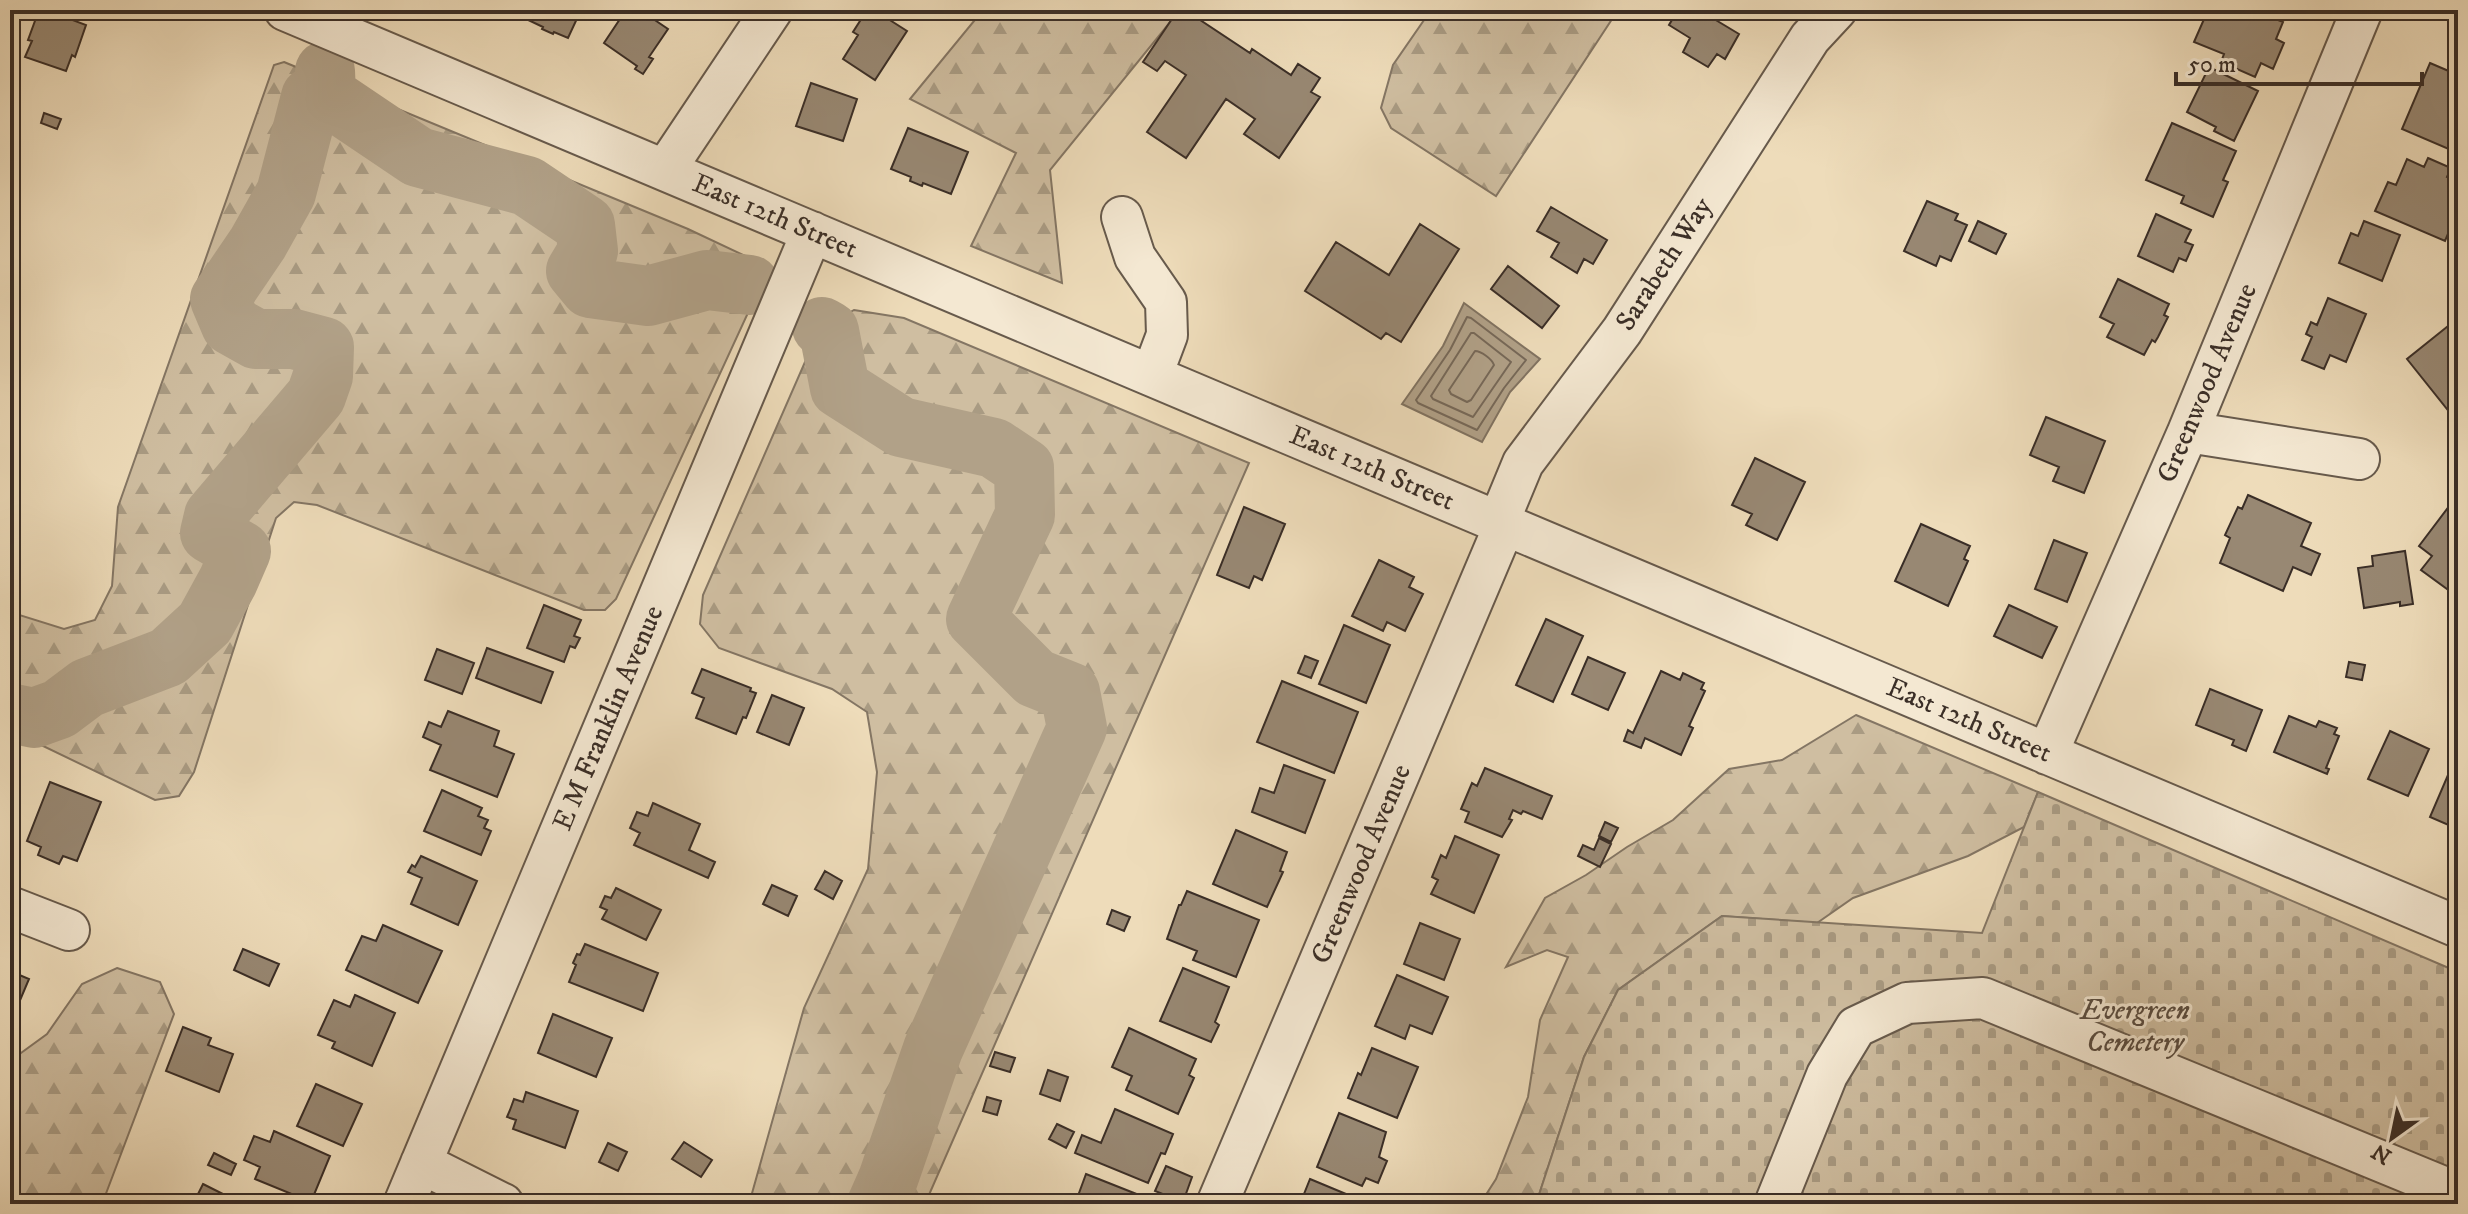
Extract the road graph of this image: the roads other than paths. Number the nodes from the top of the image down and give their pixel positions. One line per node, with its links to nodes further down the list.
1 (285, 10): 5 (street, East 12th Street)
2 (772, 10): 5 (street)
3 (1836, 10): 11 (street, Sarabeth Way)
4 (2362, 10): 9 (street, Greenwood Avenue)
5 (665, 170): 7 (street, East 12th Street)
6 (1122, 217): 8 (street)
7 (812, 232): 8 (street, East 12th Street); 16 (street, E M Franklin Avenue)
8 (1152, 375): 11 (street, East 12th Street)
9 (2188, 432): 10 (street); 12 (street, Greenwood Avenue)
10 (2359, 459)
11 (1502, 523): 12 (street, East 12th Street); 20 (street, Greenwood Avenue)
12 (2047, 754): 14 (street, East 12th Street)
13 (10, 907): 15 (street)
14 (2458, 927)
15 (69, 930)
16 (421, 1163): 18 (street, E M Franklin Avenue); 19 (street)
17 (2458, 1193): 21 (street)
18 (404, 1204)
19 (503, 1204)
20 (1217, 1204)
21 (1775, 1204)

